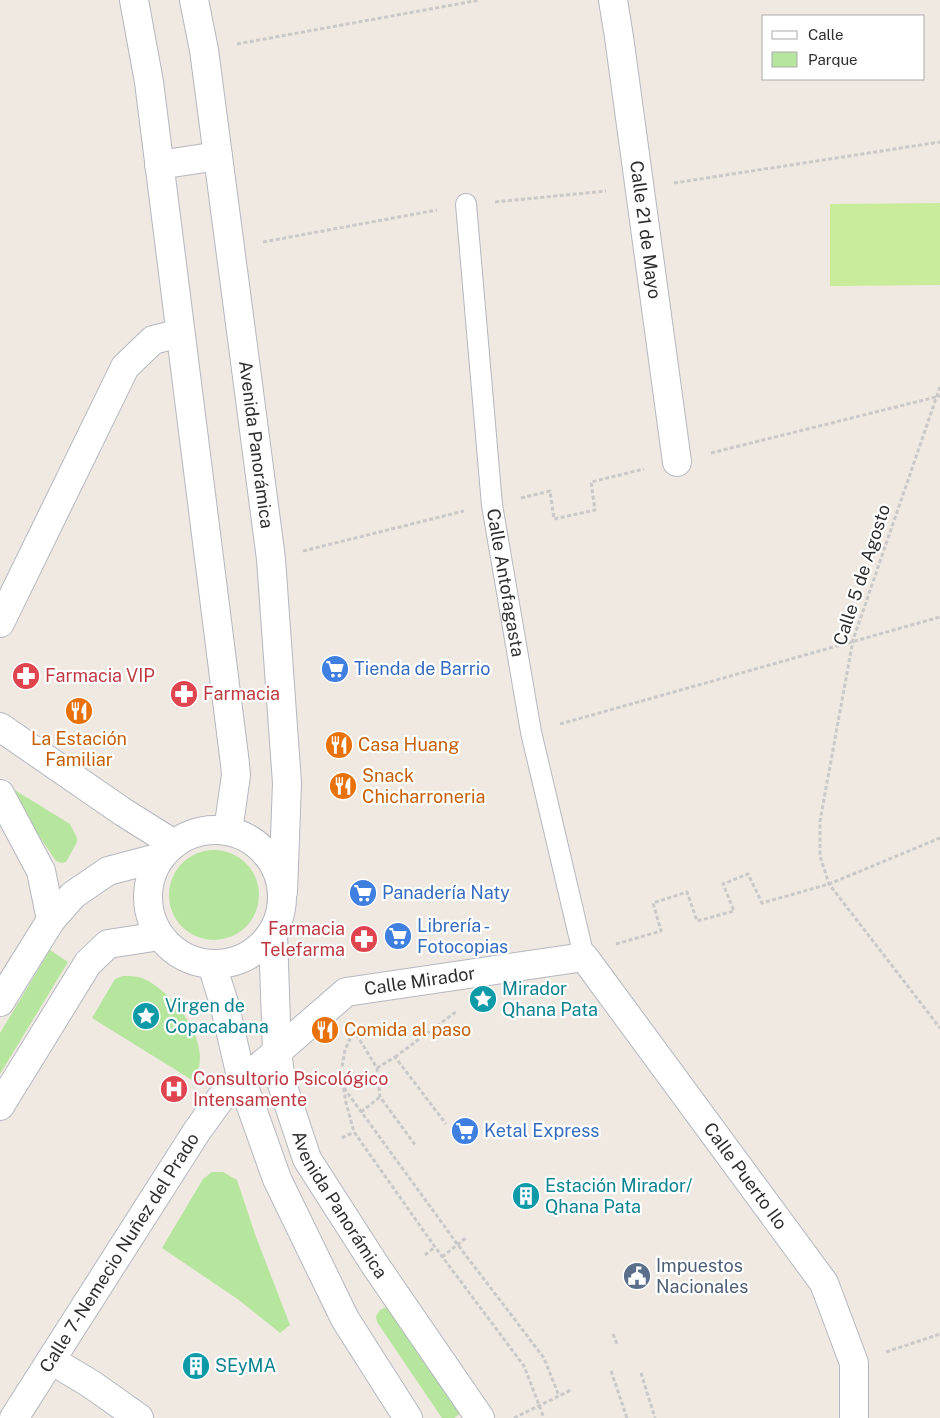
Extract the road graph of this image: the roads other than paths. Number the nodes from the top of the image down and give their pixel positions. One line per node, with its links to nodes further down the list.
1 (134, 0): 5 (main road)
2 (194, 0): 4 (main road, Avenida Panorámica)
3 (613, 0): 8 (main road, Calle 21 de Mayo)
4 (218, 156): 5 (main road); 14 (main road, Avenida Panorámica)
5 (159, 165): 7 (main road)
6 (466, 204): 18 (lane, Calle Antofagasta)
7 (180, 333): 9 (main road); 12 (main road)
8 (677, 462)
9 (0, 623)
10 (0, 727): 13 (main road)
11 (0, 794): 15 (main road)
12 (228, 831): 13 (main road); 14 (main road)
13 (167, 851): 15 (main road); 17 (main road)
14 (283, 892): 16 (main road)
15 (52, 920): 20 (main road)
16 (273, 934): 19 (main road); 21 (main road, Avenida Panorámica)
17 (160, 936): 19 (main road); 23 (main road)
18 (584, 957): 21 (main road, Calle Mirador); 29 (main road, Calle Puerto Ilo)
19 (212, 965): 22 (main road)
20 (0, 1002)
21 (277, 1052): 22 (main road, Calle 7-Nemecio Nuñez del Prado); 28 (main road, Avenida Panorámica)
22 (242, 1081): 24 (main road, Calle 7-Nemecio Nuñez del Prado); 27 (main road)
23 (0, 1106)
24 (51, 1360): 25 (main road, Calle 7-Nemecio Nuñez del Prado); 26 (main road)
25 (14, 1418)
26 (138, 1418)
27 (408, 1418)
28 (480, 1418)
29 (854, 1418)

